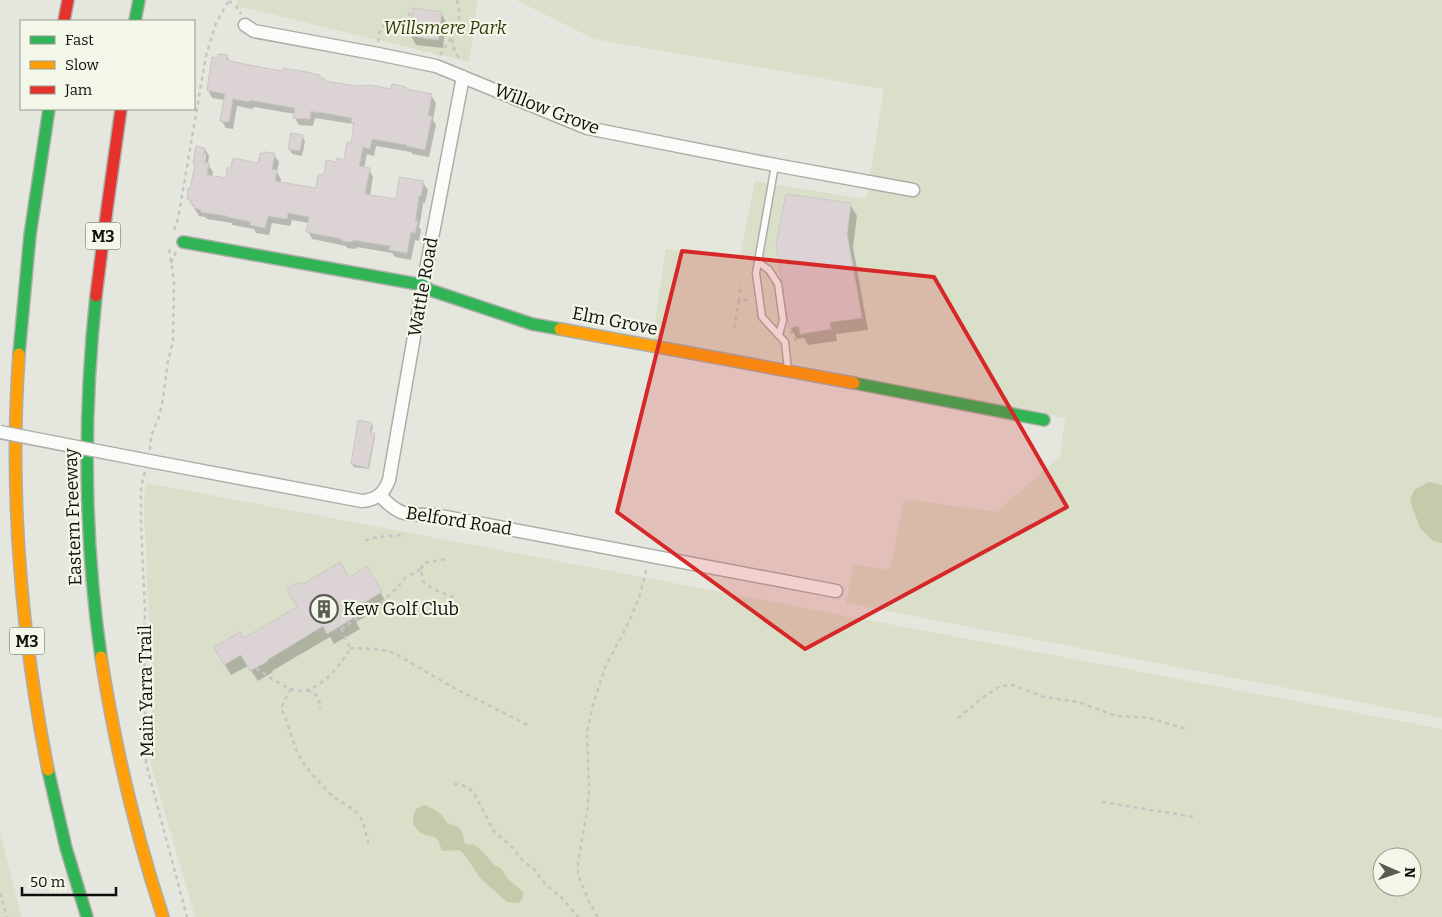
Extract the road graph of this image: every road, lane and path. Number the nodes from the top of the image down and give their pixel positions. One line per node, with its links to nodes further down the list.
1 (68, 0): 6 (main road)
2 (138, 0): 7 (main road)
3 (457, 0): 9 (path)
4 (229, 1): 8 (path)
5 (410, 13): 10 (path)
6 (64, 20)
7 (135, 20)
8 (245, 25): 10 (street, Willow Grove)
9 (452, 38): 11 (path); 12 (path)
10 (378, 54): 12 (street, Willow Grove)
11 (462, 60)
12 (436, 66): 13 (street, Willow Grove)
13 (463, 77): 16 (street, Willow Grove); 21 (street, Wattle Road)
14 (49, 110): 50 (main road, M3)
15 (121, 110): 51 (main road, Eastern Freeway / M3)
16 (775, 165): 17 (street, Willow Grove); 19 (lane)
17 (913, 190)
18 (183, 242): 21 (main road, Elm Grove)
19 (758, 262): 23 (lane); 23 (lane)
20 (741, 284): 22 (path)
21 (423, 285): 24 (main road, Elm Grove); 28 (street, Wattle Road)
22 (739, 301)
23 (779, 335): 24 (lane)
24 (788, 371): 25 (main road, Elm Grove)
25 (1044, 420)
26 (0, 432): 27 (street, bridge)
27 (144, 459): 28 (street); 52 (path, Main Yarra Trail)
28 (380, 495): 31 (street, Belford Road)
29 (402, 535): 30 (path)
30 (365, 540)
31 (649, 556): 34 (street, Belford Road); 54 (path)
32 (446, 559): 33 (path)
33 (421, 569): 35 (path); 36 (path)
34 (836, 591)
35 (453, 597)
36 (350, 648): 39 (path); 42 (path)
37 (256, 668): 38 (path)
38 (291, 689): 39 (path); 47 (path)
39 (306, 690): 40 (path)
40 (320, 710)
41 (958, 718): 43 (path)
42 (528, 725)
43 (1186, 728)
44 (454, 784): 53 (path)
45 (1102, 802): 46 (path)
46 (1194, 816)
47 (368, 844)
48 (0, 893): 49 (path)
49 (7, 917)
50 (87, 917)
51 (163, 917)
52 (187, 917)
53 (578, 917)
54 (598, 917)

